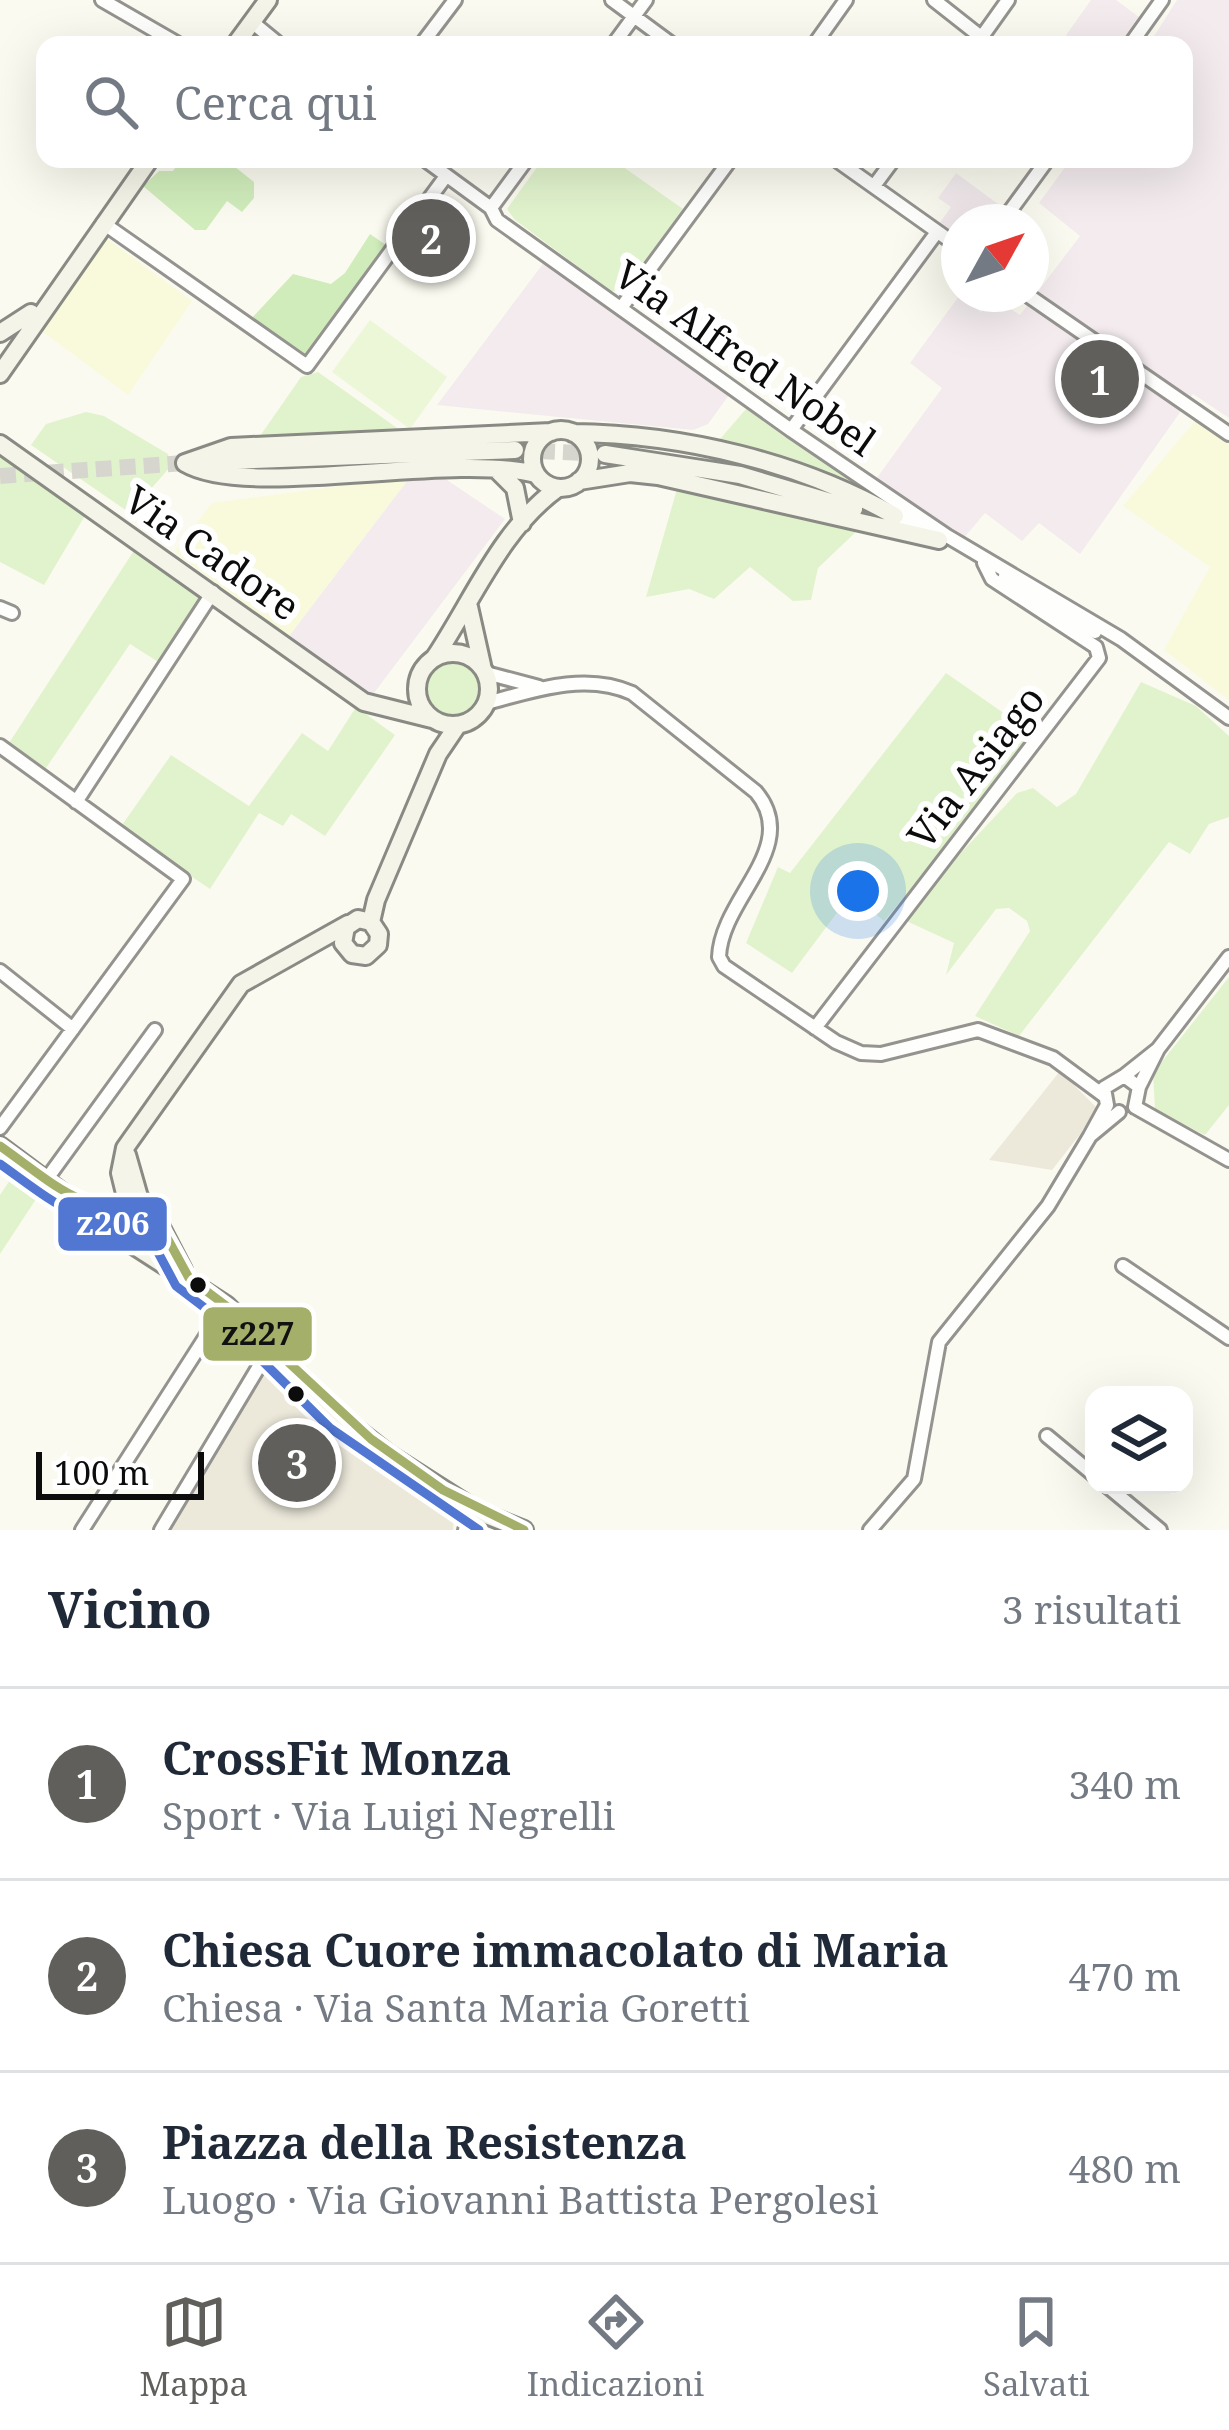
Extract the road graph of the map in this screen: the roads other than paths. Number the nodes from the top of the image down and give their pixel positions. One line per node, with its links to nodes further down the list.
1 (102, 0): 12 (street)
2 (268, 0): 11 (street)
3 (455, 0): 15 (street)
4 (612, 0): 10 (street)
5 (646, 0): 10 (street)
6 (846, 0): 18 (street)
7 (934, 0): 19 (street)
8 (1008, 0): 20 (street)
9 (1162, 0): 21 (street)
10 (634, 17): 16 (street); 17 (street)
11 (252, 22): 13 (street); 14 (street)
12 (164, 36)
13 (242, 36)
14 (269, 36)
15 (428, 36)
16 (620, 36)
17 (660, 36)
18 (820, 36)
19 (974, 36)
20 (983, 36)
21 (1136, 36)
22 (143, 168): 33 (street)
23 (436, 168): 29 (street, Via Alfred Nobel)
24 (520, 168): 32 (street)
25 (724, 168): 37 (street)
26 (848, 168): 30 (street)
27 (887, 168): 30 (street)
28 (1042, 168): 31 (street)
29 (446, 176): 32 (street, Via Alfred Nobel); 33 (street)
30 (874, 186): 34 (street)
31 (1016, 204)
32 (491, 208): 37 (street, Via Alfred Nobel)
33 (103, 223): 36 (street)
34 (938, 232): 35 (street); 41 (street)
35 (941, 234)
36 (71, 267): 39 (street); 40 (street)
37 (621, 308): 41 (street, Via Alfred Nobel)
38 (1049, 309): 44 (street)
39 (2, 333): 40 (street)
40 (6, 361)
41 (791, 430): 56 (street, Via Alfred Nobel)
42 (550, 432): 43 (street); 48 (street); 50 (street)
43 (573, 434): 51 (street); 54 (street)
44 (1229, 434)
45 (0, 444): 58 (street, Via Cadore)
46 (515, 450): 48 (street)
47 (605, 454): 53 (street)
48 (184, 464): 49 (street)
49 (495, 469): 50 (street); 55 (street)
50 (538, 476): 52 (street); 55 (street)
51 (579, 481): 52 (street); 56 (street)
52 (558, 488): 55 (street)
53 (824, 497): 54 (street); 56 (street)
54 (895, 516): 56 (street)
55 (525, 519): 60 (street)
56 (943, 538): 57 (street, Via Alfred Nobel); 59 (street, Via Alfred Nobel)
57 (984, 563): 59 (street, Via Alfred Nobel); 62 (street, Via Alfred Nobel)
58 (213, 592): 67 (street, Via Cadore); 71 (street)
59 (1042, 594): 68 (street)
60 (469, 608): 61 (street); 63 (street)
61 (435, 658): 63 (street); 65 (street)
62 (1099, 658): 77 (street, Via Asiago)
63 (484, 671): 64 (street); 66 (street)
64 (541, 688): 66 (street); 77 (street)
65 (418, 698): 67 (street); 69 (street)
66 (487, 703): 69 (street)
67 (389, 711): 69 (street, Via Cadore)
68 (1229, 718)
69 (442, 722): 72 (street)
70 (0, 746): 71 (street)
71 (76, 802): 78 (street)
72 (358, 922): 73 (street); 74 (street); 74 (street)
73 (319, 943): 74 (street); 87 (street)
74 (344, 946)
75 (1229, 957): 80 (street)
76 (0, 971): 78 (street)
77 (815, 1028): 83 (street)
78 (73, 1029): 85 (street)
79 (155, 1030): 90 (street)
80 (1158, 1048): 81 (street); 82 (street)
81 (1124, 1076): 82 (street); 83 (street)
82 (1139, 1087): 84 (street)
83 (1109, 1104): 84 (street); 110 (street)
84 (1135, 1107): 88 (street)
85 (0, 1128)
86 (0, 1146): 90 (street)
87 (125, 1148): 89 (street); 94 (street)
88 (1229, 1160)
89 (121, 1173): 92 (street); 93 (street)
90 (46, 1180): 91 (street)
91 (74, 1199): 92 (street); 95 (street)
92 (99, 1210): 93 (street)
93 (130, 1214): 94 (street); 95 (street)
94 (156, 1219): 95 (street); 97 (street)
95 (134, 1243): 97 (street)
96 (1123, 1266): 99 (street)
97 (187, 1276): 98 (street)
98 (226, 1305): 100 (street); 106 (street)
99 (1229, 1338)
100 (270, 1348): 104 (street); 107 (street)
101 (1047, 1436): 102 (street)
102 (1085, 1468)
103 (1117, 1494): 111 (street)
104 (479, 1511): 105 (street); 108 (street)
105 (504, 1525): 109 (street)
106 (82, 1530)
107 (161, 1530)
108 (465, 1530)
109 (524, 1530)
110 (870, 1530)
111 (1160, 1530)

